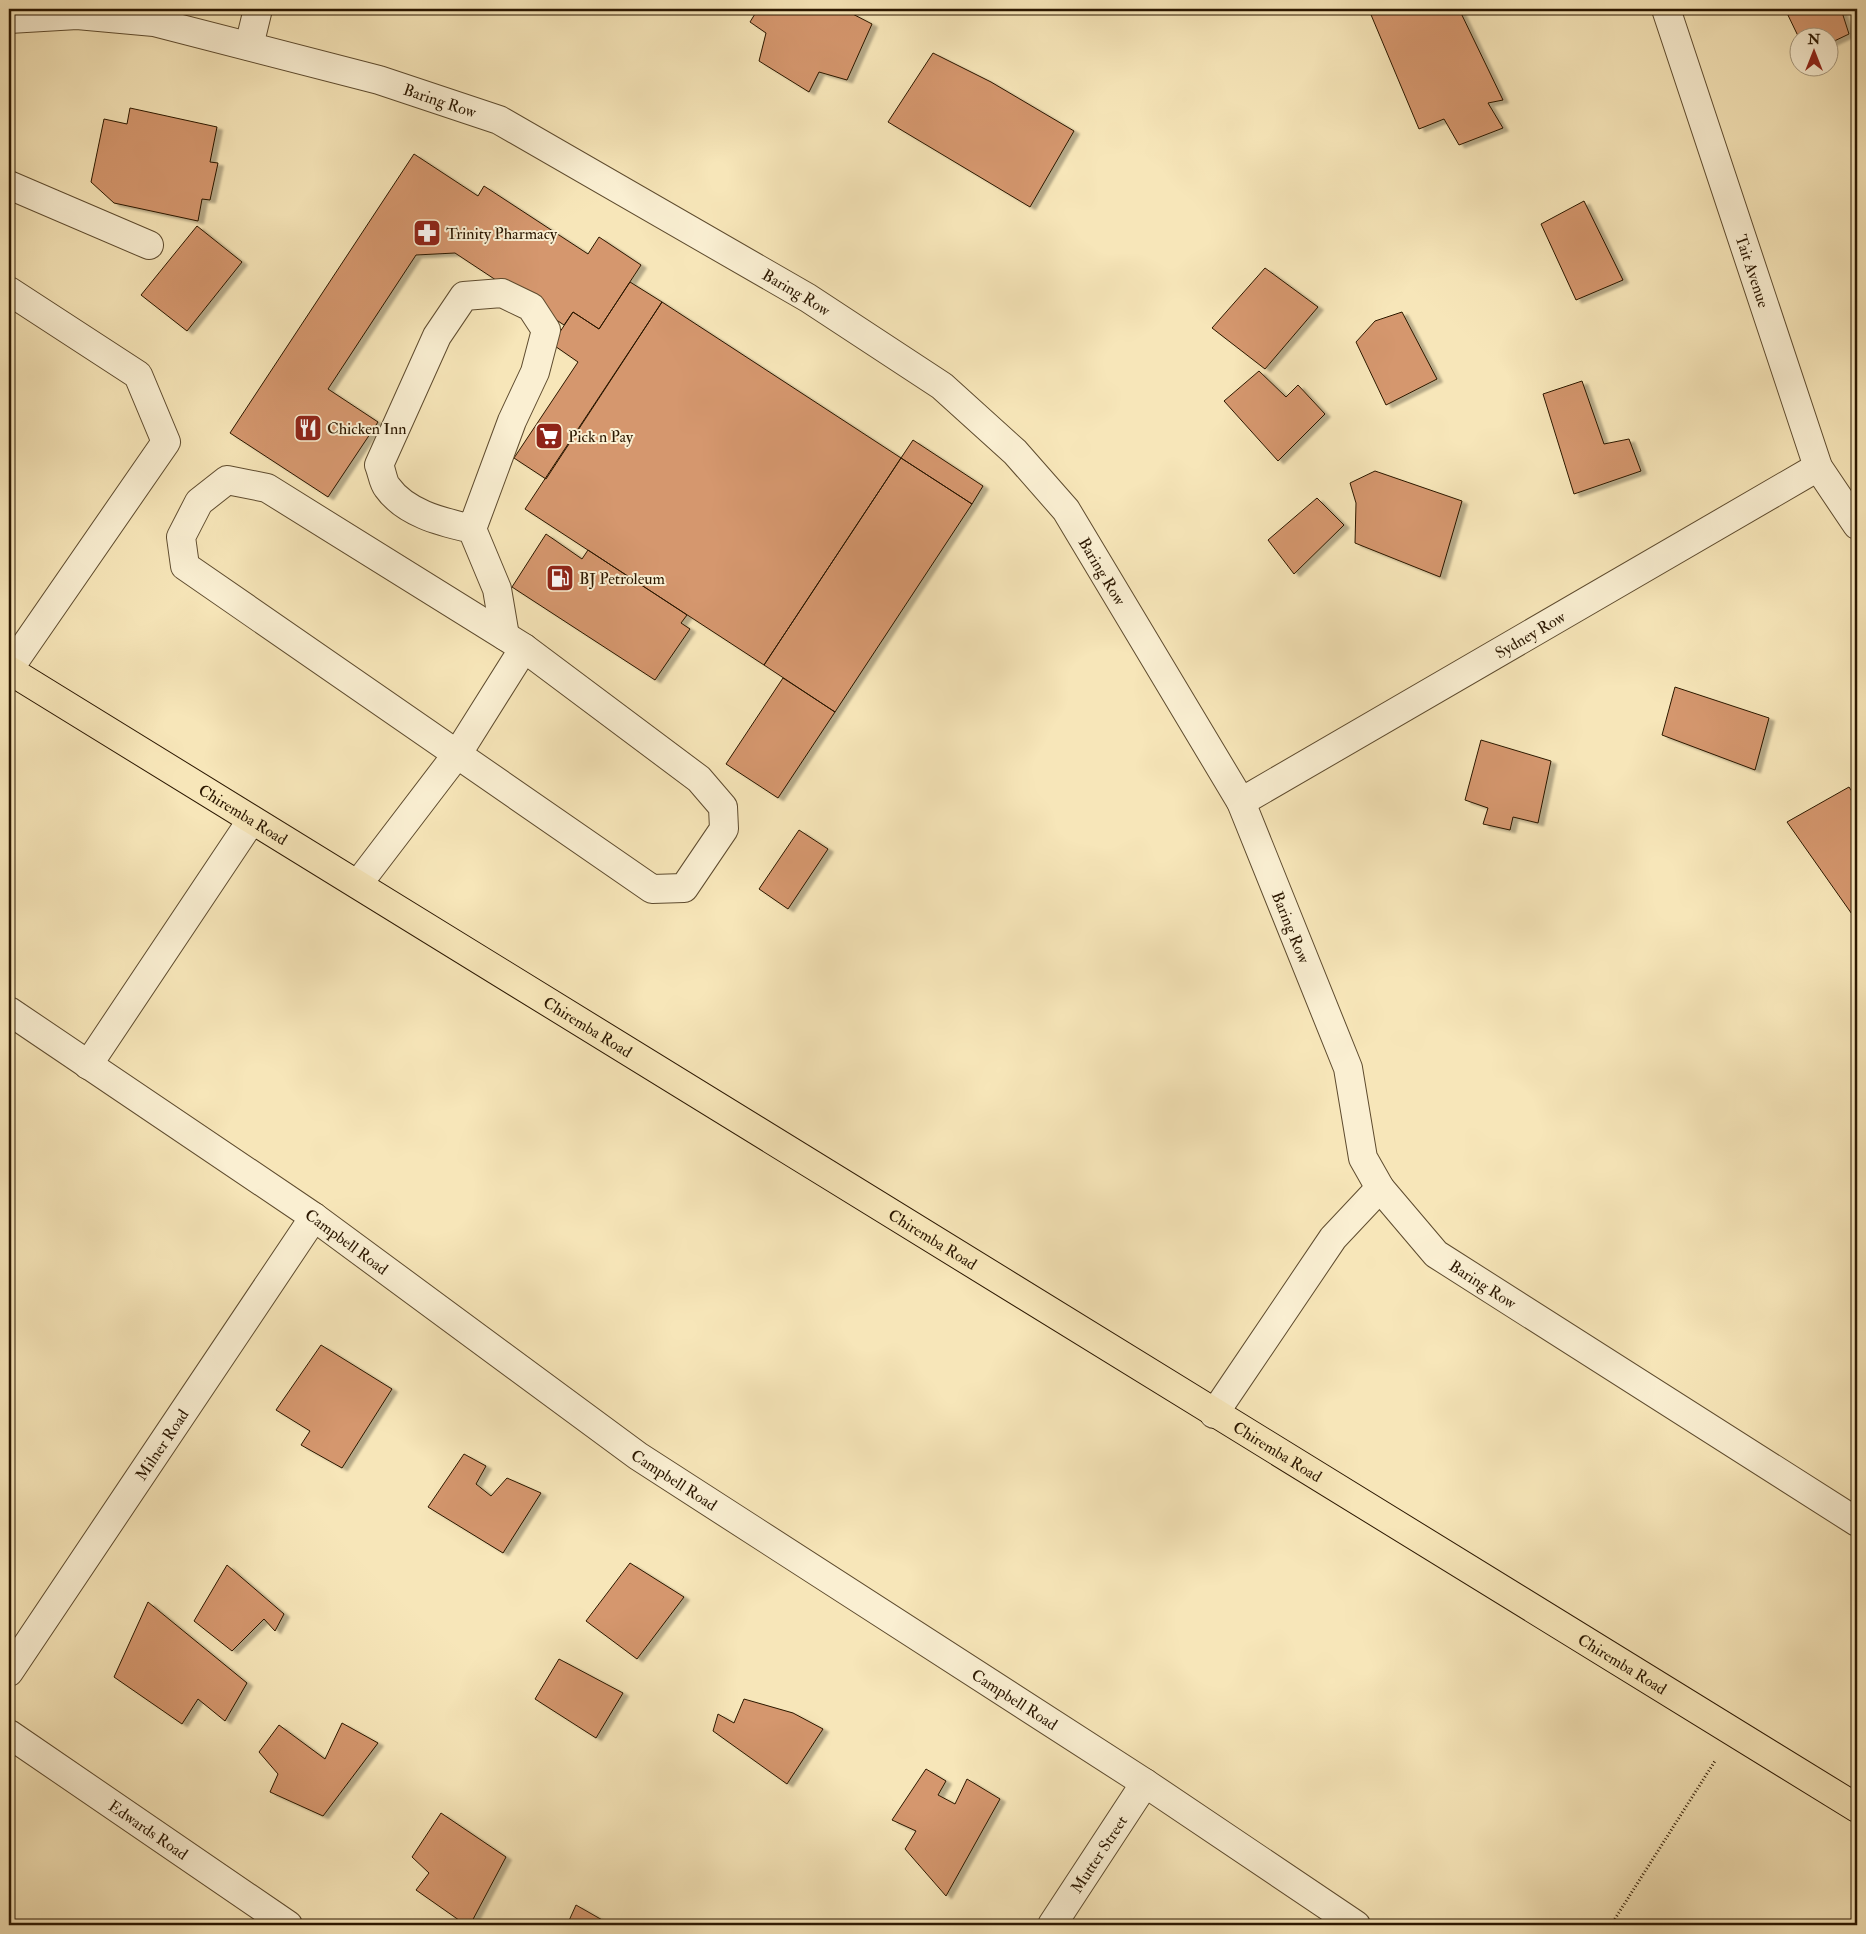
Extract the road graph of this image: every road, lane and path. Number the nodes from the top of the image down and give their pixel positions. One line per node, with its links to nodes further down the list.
1 (258, 9): 4 (street)
2 (1666, 9): 8 (street, Tait Avenue)
3 (9, 19): 4 (street, Baring Row)
4 (249, 46): 14 (street, Baring Row)
5 (9, 185): 6 (street)
6 (149, 246)
7 (9, 291): 12 (street)
8 (1818, 467): 9 (street, Tait Avenue); 14 (street, Sydney Row)
9 (1857, 525)
10 (472, 529): 10 (street); 11 (street)
11 (514, 642): 13 (street); 13 (street); 13 (street)
12 (9, 670): 15 (main road, Chiremba Road)
13 (458, 753): 16 (street)
14 (1241, 802): 19 (street, Baring Row)
15 (251, 821): 16 (main road, Chiremba Road); 18 (street)
16 (358, 884): 21 (main road, Chiremba Road)
17 (9, 1011): 18 (street, Campbell Road)
18 (88, 1065): 20 (street, Campbell Road)
19 (1380, 1188): 21 (street); 22 (street, Baring Row)
20 (314, 1217): 23 (street, Milner Road); 26 (street, Campbell Road)
21 (1214, 1414): 24 (main road, Chiremba Road)
22 (1857, 1522)
23 (9, 1672)
24 (1733, 1732): 27 (main road, Chiremba Road); 31 (path)
25 (9, 1734): 28 (street, Edwards Road)
26 (1145, 1783): 29 (street, Mutter Street); 30 (street, Campbell Road)
27 (1857, 1808)
28 (288, 1925)
29 (1052, 1925)
30 (1356, 1925)
31 (1610, 1925)

